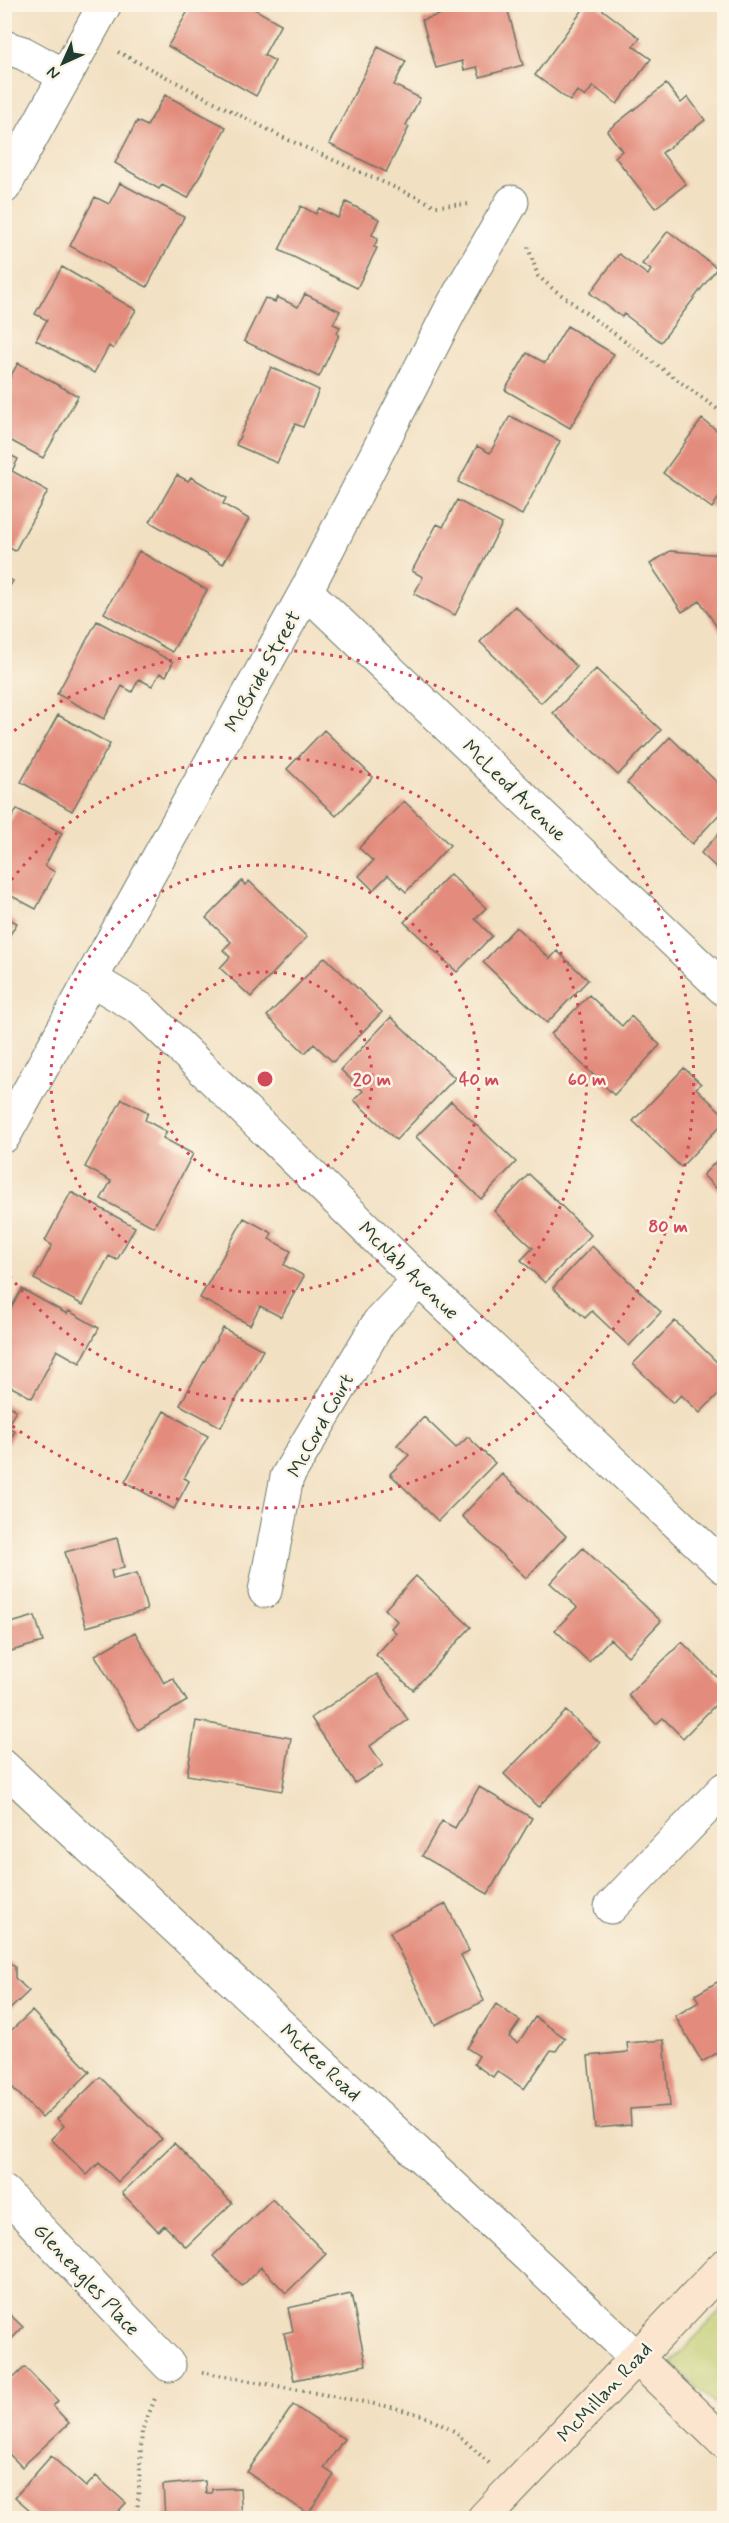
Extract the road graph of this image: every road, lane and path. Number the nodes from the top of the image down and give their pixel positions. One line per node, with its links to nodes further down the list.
1 (105, 4): 4 (street)
2 (4, 47): 4 (street)
3 (117, 51): 6 (path)
4 (65, 76): 5 (street)
5 (4, 187)
6 (512, 202): 7 (path); 8 (street, McBride Street)
7 (724, 414)
8 (306, 591): 9 (street, McBride Street); 10 (street, McLeod Avenue)
9 (91, 979): 11 (street, McBride Street); 12 (street, McNab Avenue)
10 (724, 989)
11 (4, 1136)
12 (419, 1280): 13 (street, McNab Avenue); 14 (street, McCord Court)
13 (724, 1567)
14 (266, 1591)
15 (4, 1767): 20 (street, McKee Road)
16 (724, 1789): 17 (street)
17 (610, 1908)
18 (4, 2192): 21 (street, Gleneagles Place)
19 (724, 2266): 20 (main road, McMillan Road)
20 (638, 2358): 22 (main road); 23 (main road, McMillan Road)
21 (169, 2365): 23 (path); 24 (path)
22 (724, 2442)
23 (515, 2487): 25 (main road, McMillan Road)
24 (137, 2518)
25 (484, 2518)

